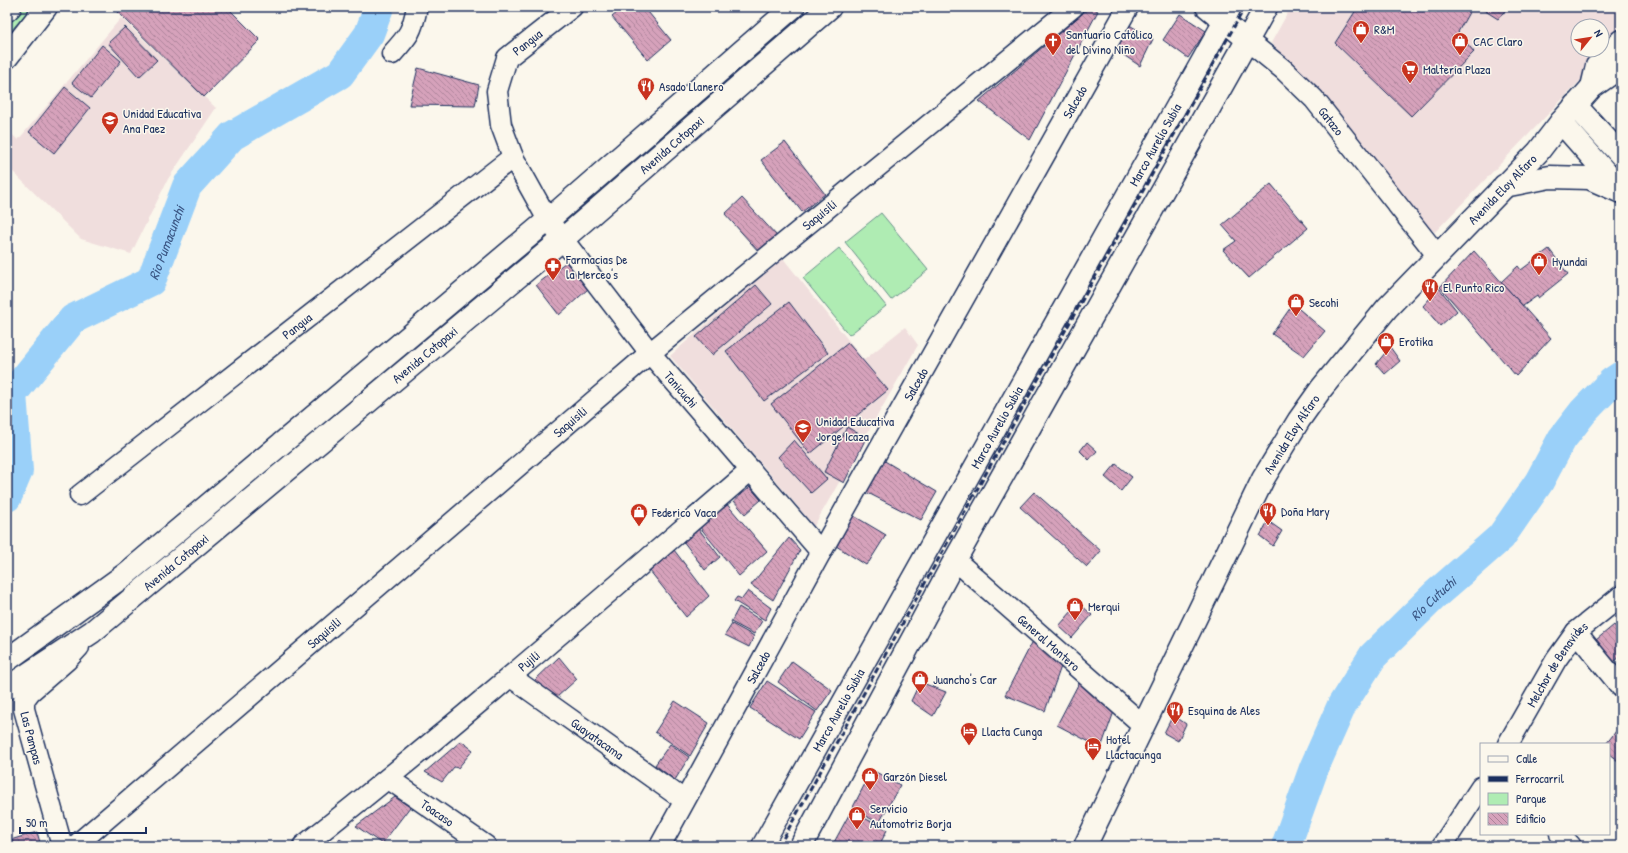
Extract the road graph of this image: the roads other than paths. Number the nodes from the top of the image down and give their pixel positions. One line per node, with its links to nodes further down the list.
1 (10, 7): 11 (main road)
2 (46, 7): 18 (main road)
3 (417, 7): 17 (street)
4 (572, 7): 24 (street, Pangua)
5 (793, 7): 13 (main road, Avenida Cotopaxi)
6 (830, 7): 16 (main road, Avenida Cotopaxi)
7 (1073, 7): 30 (street, Saquisili)
8 (1128, 7): 33 (street, Salcedo)
9 (1206, 7): 12 (street, Gatazo)
10 (1266, 7): 14 (main road)
11 (7, 10)
12 (1227, 14): 14 (street, Gatazo); 54 (street, Marco Aurelio Subia)
13 (762, 34): 16 (main road); 27 (main road, Avenida Cotopaxi)
14 (1247, 40): 29 (street, Gatazo); 34 (main road)
15 (1621, 41): 20 (main road, Avenida Eloy Alfaro)
16 (779, 52): 28 (main road, Avenida Cotopaxi)
17 (392, 54)
18 (7, 57)
19 (1621, 64): 20 (main road, Avenida Eloy Alfaro)
20 (1592, 86): 21 (main road, Avenida Eloy Alfaro)
21 (1575, 105): 22 (main road, Avenida Eloy Alfaro); 23 (main road)
22 (1561, 122): 25 (main road, Avenida Eloy Alfaro); 26 (main road)
23 (1621, 155)
24 (513, 157): 27 (street, Pangua); 32 (street, Pangua)
25 (1504, 186): 26 (main road); 29 (main road, Avenida Eloy Alfaro)
26 (1621, 191)
27 (548, 220): 28 (street, Tanicuchi); 38 (main road, Avenida Cotopaxi)
28 (563, 239): 30 (street, Tanicuchi); 36 (main road, Avenida Cotopaxi)
29 (1437, 255): 42 (main road, Avenida Eloy Alfaro)
30 (650, 354): 31 (street, Tanicuchi); 50 (street, Saquisili)
31 (751, 470): 33 (street, Tanicuchi); 39 (street, Pujili)
32 (80, 495)
33 (821, 552): 46 (street, Salcedo)
34 (955, 560): 42 (street, General Montero); 55 (main road)
35 (1621, 596): 37 (street, Melchor de Benavides)
36 (92, 632): 41 (main road, Avenida Cotopaxi); 49 (street, Las Pampas)
37 (1576, 632): 40 (street); 43 (street, Melchor de Benavides)
38 (7, 660)
39 (511, 677): 44 (street, Pujili); 46 (street, Guayatacama)
40 (1621, 687)
41 (7, 688)
42 (1143, 725): 56 (main road, Avenida Eloy Alfaro)
43 (1509, 743)
44 (389, 779): 51 (street, Pujili); 52 (street, Toacaso)
45 (1480, 789): 48 (street)
46 (684, 800): 53 (street, Salcedo)
47 (1561, 835): 57 (street)
48 (1449, 842)
49 (62, 846)
50 (75, 846)
51 (302, 846)
52 (486, 846)
53 (660, 846)
54 (762, 846)
55 (801, 846)
56 (1085, 846)
57 (1571, 846)

